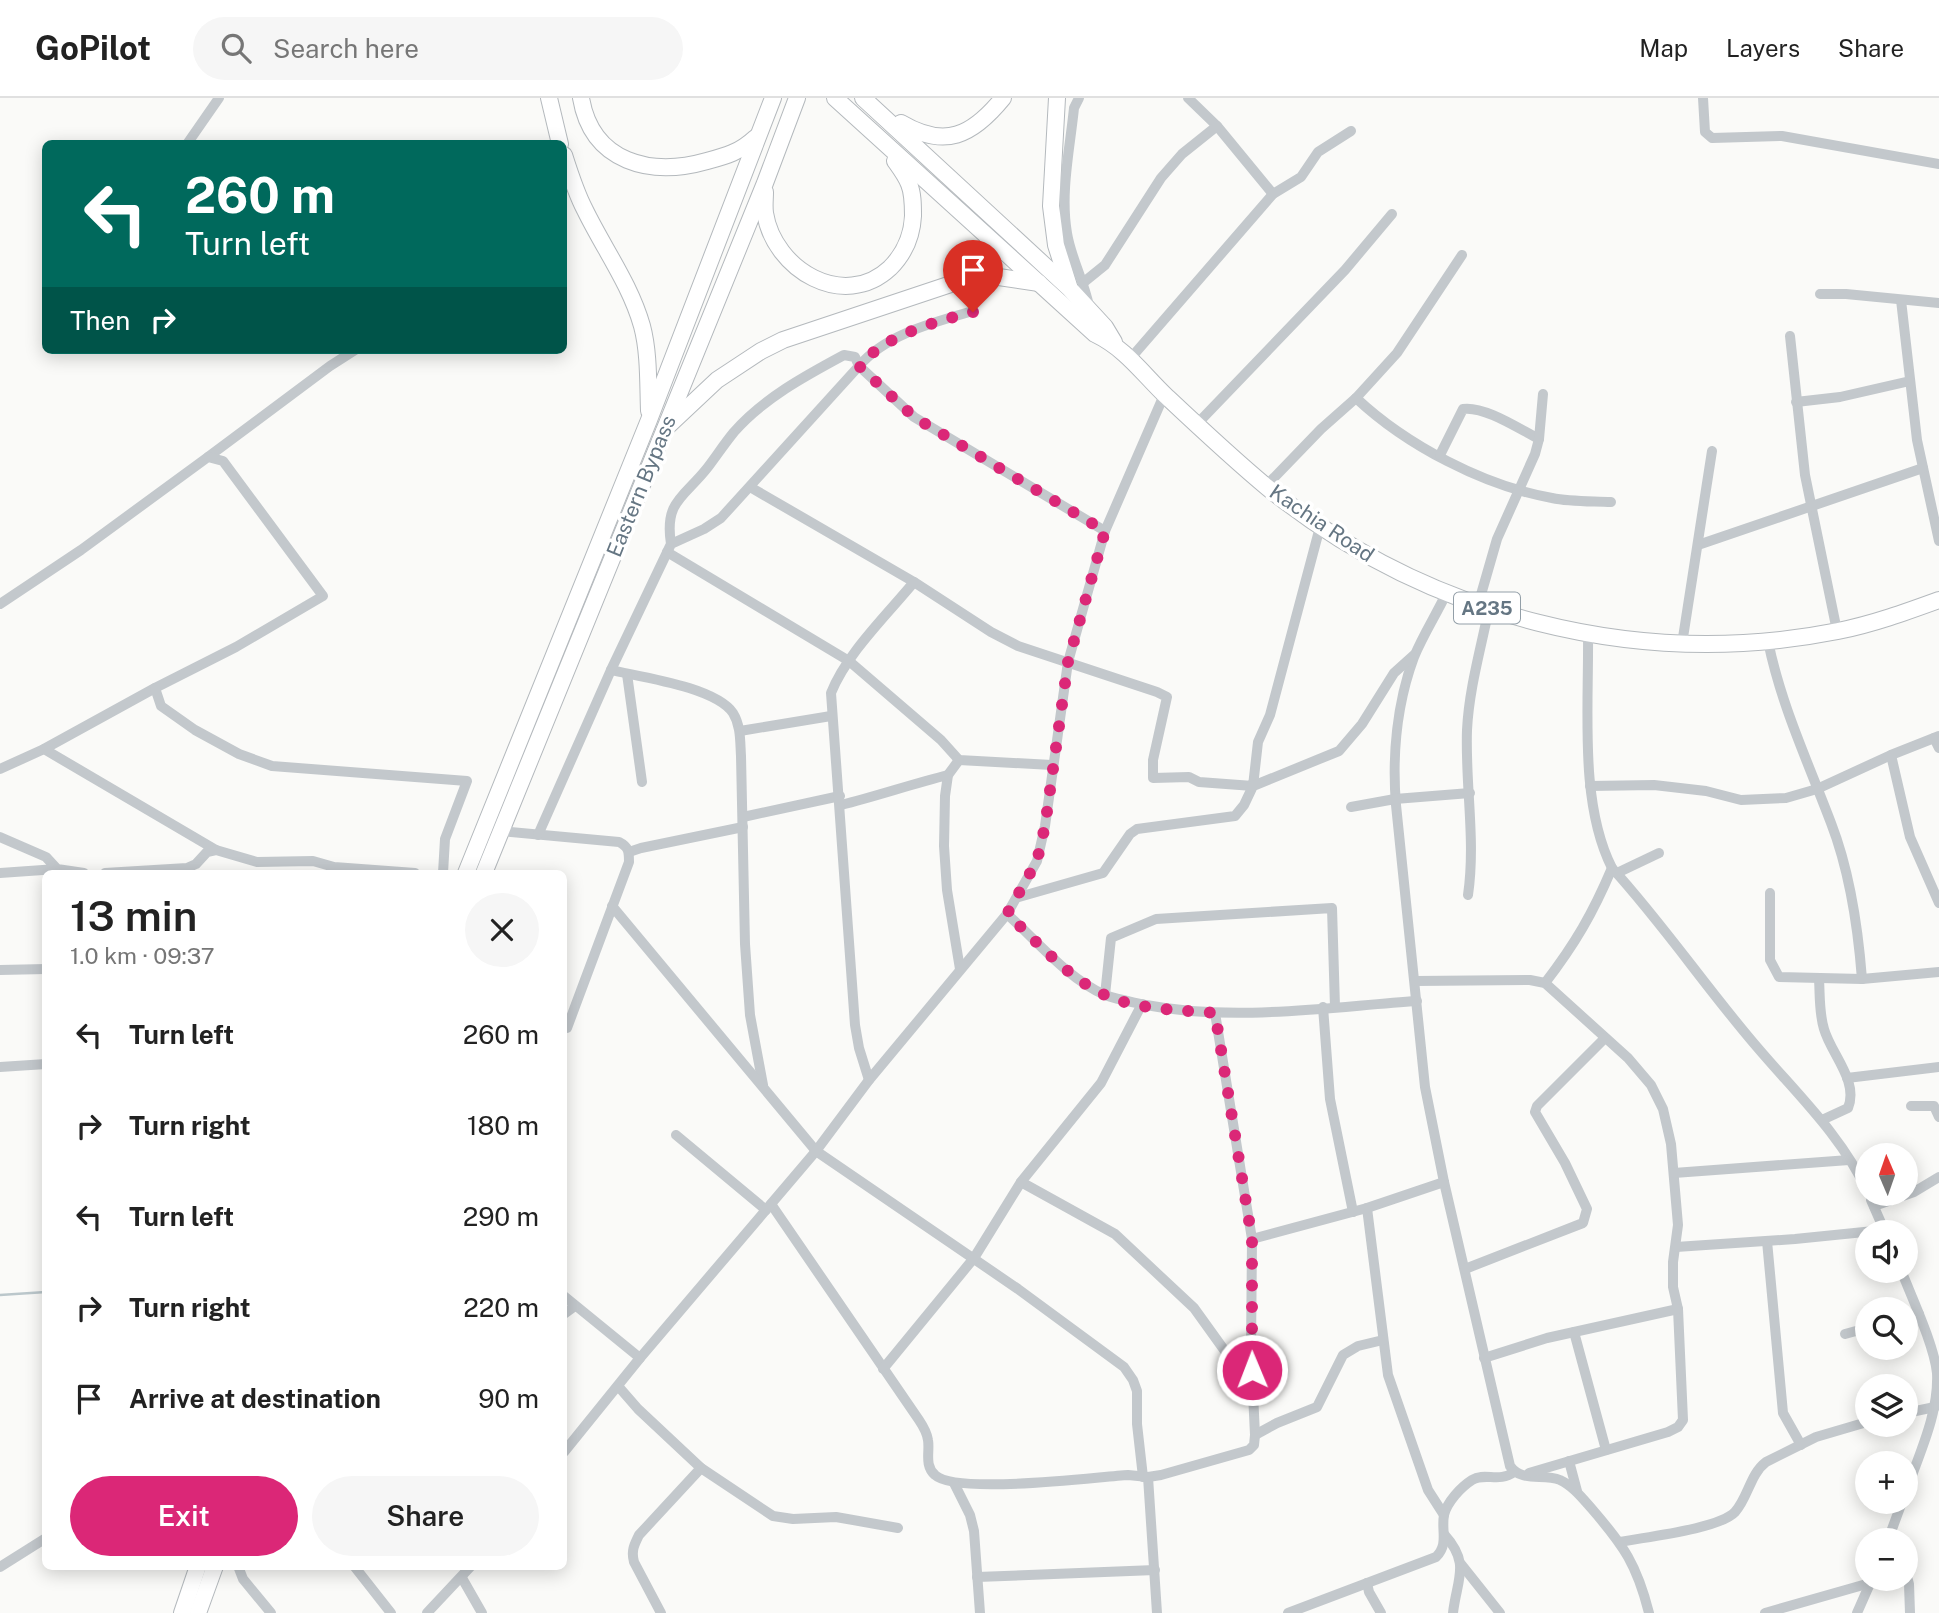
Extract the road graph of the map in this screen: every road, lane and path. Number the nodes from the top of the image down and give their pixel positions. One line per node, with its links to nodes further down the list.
1 (219, 98): 16 (street)
2 (549, 98): 17 (highway)
3 (582, 98): 15 (highway)
4 (773, 98): 15 (highway, Eastern Bypass)
5 (797, 98): 21 (highway, Eastern Bypass)
6 (835, 98): 18 (highway, Kachia Road / A235)
7 (863, 98): 8 (highway); 26 (highway, A235)
8 (1003, 98)
9 (1057, 98): 26 (highway)
10 (1079, 98): 26 (street)
11 (1188, 98): 13 (street)
12 (1703, 98): 20 (street)
13 (1217, 126): 22 (street); 26 (street)
14 (1351, 131): 22 (street)
15 (756, 136): 41 (highway, Eastern Bypass)
16 (190, 140)
17 (559, 140)
18 (887, 146): 21 (highway); 25 (highway, Kachia Road / A235)
19 (567, 163): 41 (highway)
20 (1939, 164)
21 (765, 183): 43 (highway, Eastern Bypass)
22 (1273, 194): 34 (street)
23 (1392, 214): 42 (street)
24 (1462, 255): 39 (street)
25 (1039, 283): 32 (highway, Kachia Road / A235); 43 (highway)
26 (1077, 285): 32 (highway, A235)
27 (1820, 294): 28 (street)
28 (1902, 300): 29 (street); 36 (street)
29 (1939, 303)
30 (973, 312): 35 (street)
31 (1790, 336): 40 (street)
32 (1115, 344): 34 (highway, Kachia Road / A235)
33 (349, 354): 47 (street)
34 (1130, 359): 38 (highway, Kachia Road / A235)
35 (859, 366): 50 (street); 55 (street); 58 (street)
36 (1910, 381): 40 (street); 48 (street)
37 (1543, 394): 44 (street)
38 (1164, 395): 42 (highway, Kachia Road / A235); 55 (street)
39 (1356, 398): 46 (street); 49 (street)
40 (1796, 402): 53 (street)
41 (649, 420): 105 (highway, Eastern Bypass)
42 (1197, 424): 49 (highway, Kachia Road / A235)
43 (663, 430): 92 (highway, Eastern Bypass)
44 (1539, 439): 46 (street); 51 (street)
45 (1712, 451): 57 (street)
46 (1440, 455): 51 (street)
47 (208, 457): 62 (street); 73 (street)
48 (1923, 468): 53 (street); 56 (street)
49 (1266, 486): 54 (highway, Kachia Road / A235)
50 (750, 487): 58 (street); 59 (street)
51 (1519, 491): 52 (street); 63 (street)
52 (1611, 502)
53 (1811, 505): 57 (street); 64 (street)
54 (1320, 527): 60 (highway, Kachia Road / A235); 84 (street)
55 (1105, 531): 70 (street)
56 (1939, 541)
57 (1698, 545): 67 (street)
58 (669, 548): 69 (street); 71 (street)
59 (914, 582): 69 (street); 70 (street)
60 (1446, 594): 63 (highway, Kachia Road / A235); 68 (street)
61 (1939, 600): 64 (highway, Kachia Road / A235)
62 (0, 604)
63 (1484, 606): 65 (highway, Kachia Road / A235); 87 (street)
64 (1837, 631): 66 (highway, Kachia Road / A235)
65 (1588, 635): 67 (highway, Kachia Road / A235); 85 (street)
66 (1768, 642): 67 (highway, Kachia Road / A235); 86 (street)
67 (1682, 644)
68 (1415, 655): 84 (street); 88 (street)
69 (849, 661): 74 (street); 79 (street)
70 (1068, 662): 80 (street); 84 (street)
71 (611, 670): 72 (street); 93 (street)
72 (627, 674): 75 (street); 83 (street)
73 (155, 688): 77 (street); 104 (street)
74 (831, 716): 75 (street); 89 (street)
75 (740, 731): 91 (street)
76 (1937, 741): 78 (street)
77 (44, 749): 81 (street); 95 (street)
78 (1891, 755): 86 (street); 112 (street)
79 (959, 760): 80 (street); 82 (street)
80 (1052, 765): 111 (street)
81 (0, 769)
82 (948, 775): 89 (street); 117 (street)
83 (642, 782)
84 (1253, 786): 111 (street)
85 (1590, 786): 86 (street); 107 (street)
86 (1817, 789): 120 (street)
87 (1470, 793): 88 (street); 110 (street)
88 (1395, 799): 90 (street); 121 (street)
89 (840, 800): 91 (street); 135 (street)
90 (1351, 807)
91 (743, 822): 96 (street); 136 (street)
92 (501, 831): 93 (street); 106 (highway, Eastern Bypass)
93 (538, 835): 96 (street)
94 (0, 837): 98 (street)
95 (216, 850): 102 (street); 103 (street)
96 (629, 852): 113 (street)
97 (1659, 853): 107 (street)
98 (57, 869): 100 (street); 101 (street)
99 (42, 870): 108 (street)
100 (43, 870)
101 (64, 870)
102 (155, 870)
103 (374, 870)
104 (443, 870)
105 (467, 870)
106 (485, 870)
107 (1614, 870): 122 (street); 139 (street)
108 (0, 873)
109 (1770, 893): 119 (street)
110 (1468, 895)
111 (1019, 897): 114 (street)
112 (1939, 903)
113 (612, 906): 129 (street); 136 (street)
114 (1007, 914): 117 (street); 123 (street)
115 (42, 969): 116 (street)
116 (0, 970)
117 (960, 970): 135 (street)
118 (1939, 972): 120 (street)
119 (1819, 979): 120 (street); 134 (street)
120 (1862, 979)
121 (1415, 981): 122 (street); 124 (street)
122 (1545, 983): 130 (street)
123 (1105, 995): 125 (street); 127 (street)
124 (1417, 1001): 127 (street); 147 (street)
125 (1142, 1004): 128 (street); 146 (street)
126 (1323, 1007): 127 (street); 128 (street); 152 (street)
127 (1335, 1007)
128 (1215, 1013): 155 (street)
129 (567, 1028)
130 (1605, 1038): 144 (street); 159 (street)
131 (42, 1064): 132 (street)
132 (0, 1067)
133 (1939, 1067): 134 (street)
134 (1847, 1078): 139 (street)
135 (869, 1080): 141 (street)
136 (763, 1085): 141 (street)
137 (1911, 1106): 138 (street)
138 (1939, 1117)
139 (1822, 1120): 142 (street)
140 (676, 1135): 150 (street)
141 (816, 1151): 150 (street); 158 (street)
142 (1849, 1160): 143 (street); 144 (street)
143 (1855, 1168)
144 (1674, 1173): 157 (street)
145 (1939, 1177): 148 (street)
146 (1021, 1182): 158 (street); 175 (street)
147 (1444, 1182): 151 (street); 159 (street)
148 (1918, 1190)
149 (1874, 1206): 153 (street)
150 (769, 1207): 170 (street); 172 (street)
151 (1367, 1208): 152 (street); 169 (street)
152 (1353, 1212): 155 (street)
153 (1880, 1220)
154 (1855, 1234): 156 (street)
155 (1252, 1239): 175 (street)
156 (1766, 1241): 157 (street); 180 (street)
157 (1676, 1247): 163 (street)
158 (974, 1258): 172 (street); 187 (street)
159 (1465, 1269): 171 (street)
160 (1906, 1283): 165 (street)
161 (567, 1299): 162 (street)
162 (575, 1306): 164 (street); 170 (street)
163 (1678, 1310): 167 (street); 182 (street)
164 (567, 1312)
165 (1919, 1314): 173 (street)
166 (1855, 1331): 168 (street)
167 (1574, 1332): 171 (street); 182 (street)
168 (1844, 1334)
169 (1383, 1340): 179 (street); 191 (street)
170 (640, 1358): 174 (street)
171 (1485, 1358): 186 (street)
172 (883, 1369): 188 (street)
173 (1938, 1371): 176 (street)
174 (618, 1386): 181 (street); 185 (street)
175 (1253, 1390): 179 (street)
176 (1935, 1406): 177 (street); 183 (street)
177 (1918, 1410)
178 (1855, 1426): 180 (street)
179 (1255, 1435): 187 (street)
180 (1801, 1445): 196 (street)
181 (567, 1448)
182 (1606, 1450): 184 (street)
183 (1918, 1456)
184 (1569, 1461): 186 (street); 189 (street)
185 (701, 1468): 192 (street); 217 (street)
186 (1518, 1474): 189 (street); 191 (street)
187 (1146, 1477): 188 (street); 204 (street)
188 (954, 1483): 205 (street)
189 (1577, 1493): 196 (street)
190 (1898, 1514): 193 (street)
191 (1444, 1515): 194 (street)
192 (898, 1528)
193 (1893, 1528)
194 (1444, 1534): 197 (street); 207 (street)
195 (42, 1541): 198 (street)
196 (1620, 1542): 224 (street)
197 (1461, 1564): 222 (street); 223 (street)
198 (0, 1567)
199 (197, 1570): 211 (highway)
200 (214, 1570): 212 (highway)
201 (240, 1570): 213 (street)
202 (357, 1570): 214 (street)
203 (468, 1570): 206 (street)
204 (1154, 1570): 205 (street); 219 (street)
205 (977, 1577): 218 (street)
206 (461, 1578): 215 (street); 216 (street)
207 (1367, 1583): 220 (street); 221 (street)
208 (1855, 1586): 225 (street)
209 (1867, 1591): 226 (street)
210 (1909, 1591): 227 (street)
211 (182, 1613)
212 (198, 1613)
213 (271, 1613)
214 (391, 1613)
215 (426, 1613)
216 (482, 1613)
217 (661, 1613)
218 (980, 1613)
219 (1157, 1613)
220 (1288, 1613)
221 (1381, 1613)
222 (1452, 1613)
223 (1500, 1613)
224 (1649, 1613)
225 (1765, 1613)
226 (1857, 1613)
227 (1910, 1613)

